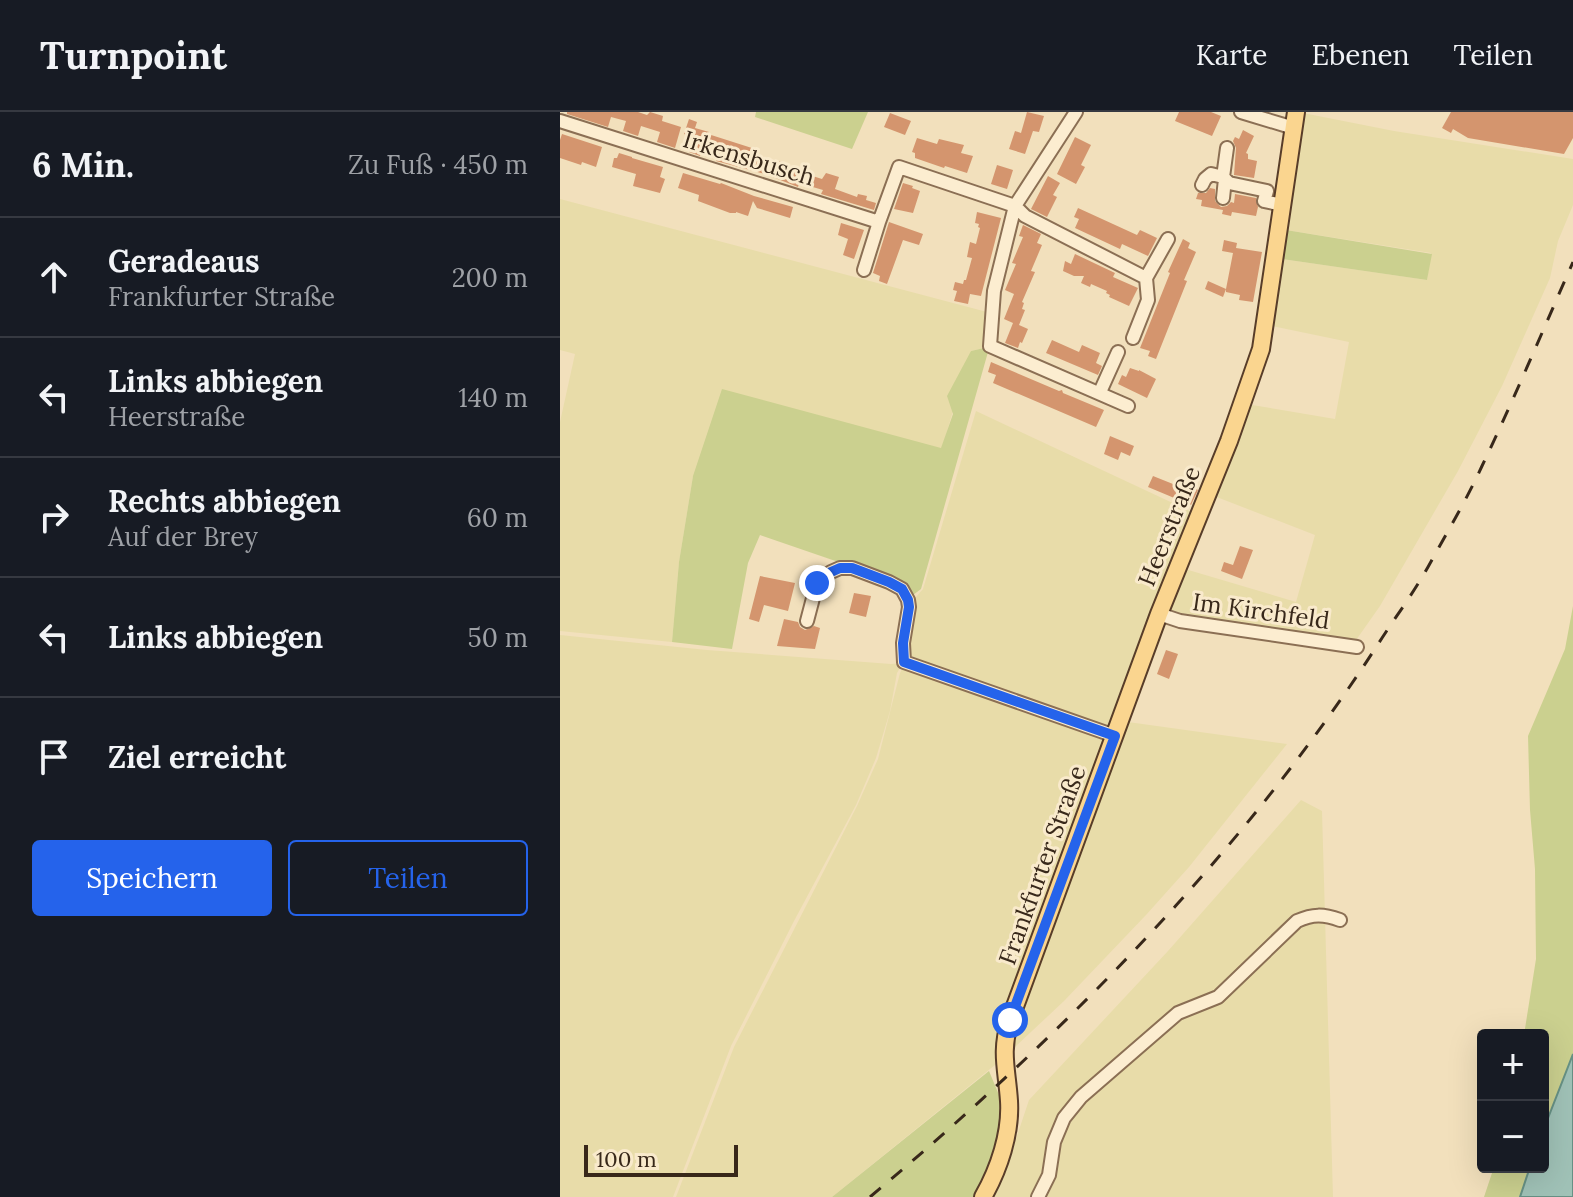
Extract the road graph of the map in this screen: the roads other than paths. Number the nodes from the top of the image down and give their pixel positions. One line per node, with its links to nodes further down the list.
1 (1076, 112): 10 (street)
2 (1241, 112): 3 (street)
3 (1295, 120): 9 (main road, Heerstraße)
4 (560, 121): 11 (street, Irkensbusch)
5 (1227, 148): 6 (street)
6 (1224, 178): 7 (street); 8 (street); 9 (street)
7 (1202, 185)
8 (1223, 198)
9 (1283, 205): 19 (main road, Heerstraße)
10 (1015, 206): 11 (street); 14 (street); 17 (street)
11 (879, 222): 13 (street)
12 (1168, 239): 14 (street)
13 (864, 270)
14 (1146, 278): 15 (street)
15 (1133, 338)
16 (1118, 352): 17 (street)
17 (1100, 392): 18 (street)
18 (1128, 406)
19 (1159, 614): 21 (street, Im Kirchfeld); 22 (main road, Heerstraße)
20 (807, 621): 22 (street)
21 (1357, 647)
22 (1115, 736): 24 (main road, Frankfurter Straße)
23 (1340, 920): 25 (street)
24 (983, 1197)
25 (1038, 1197)

